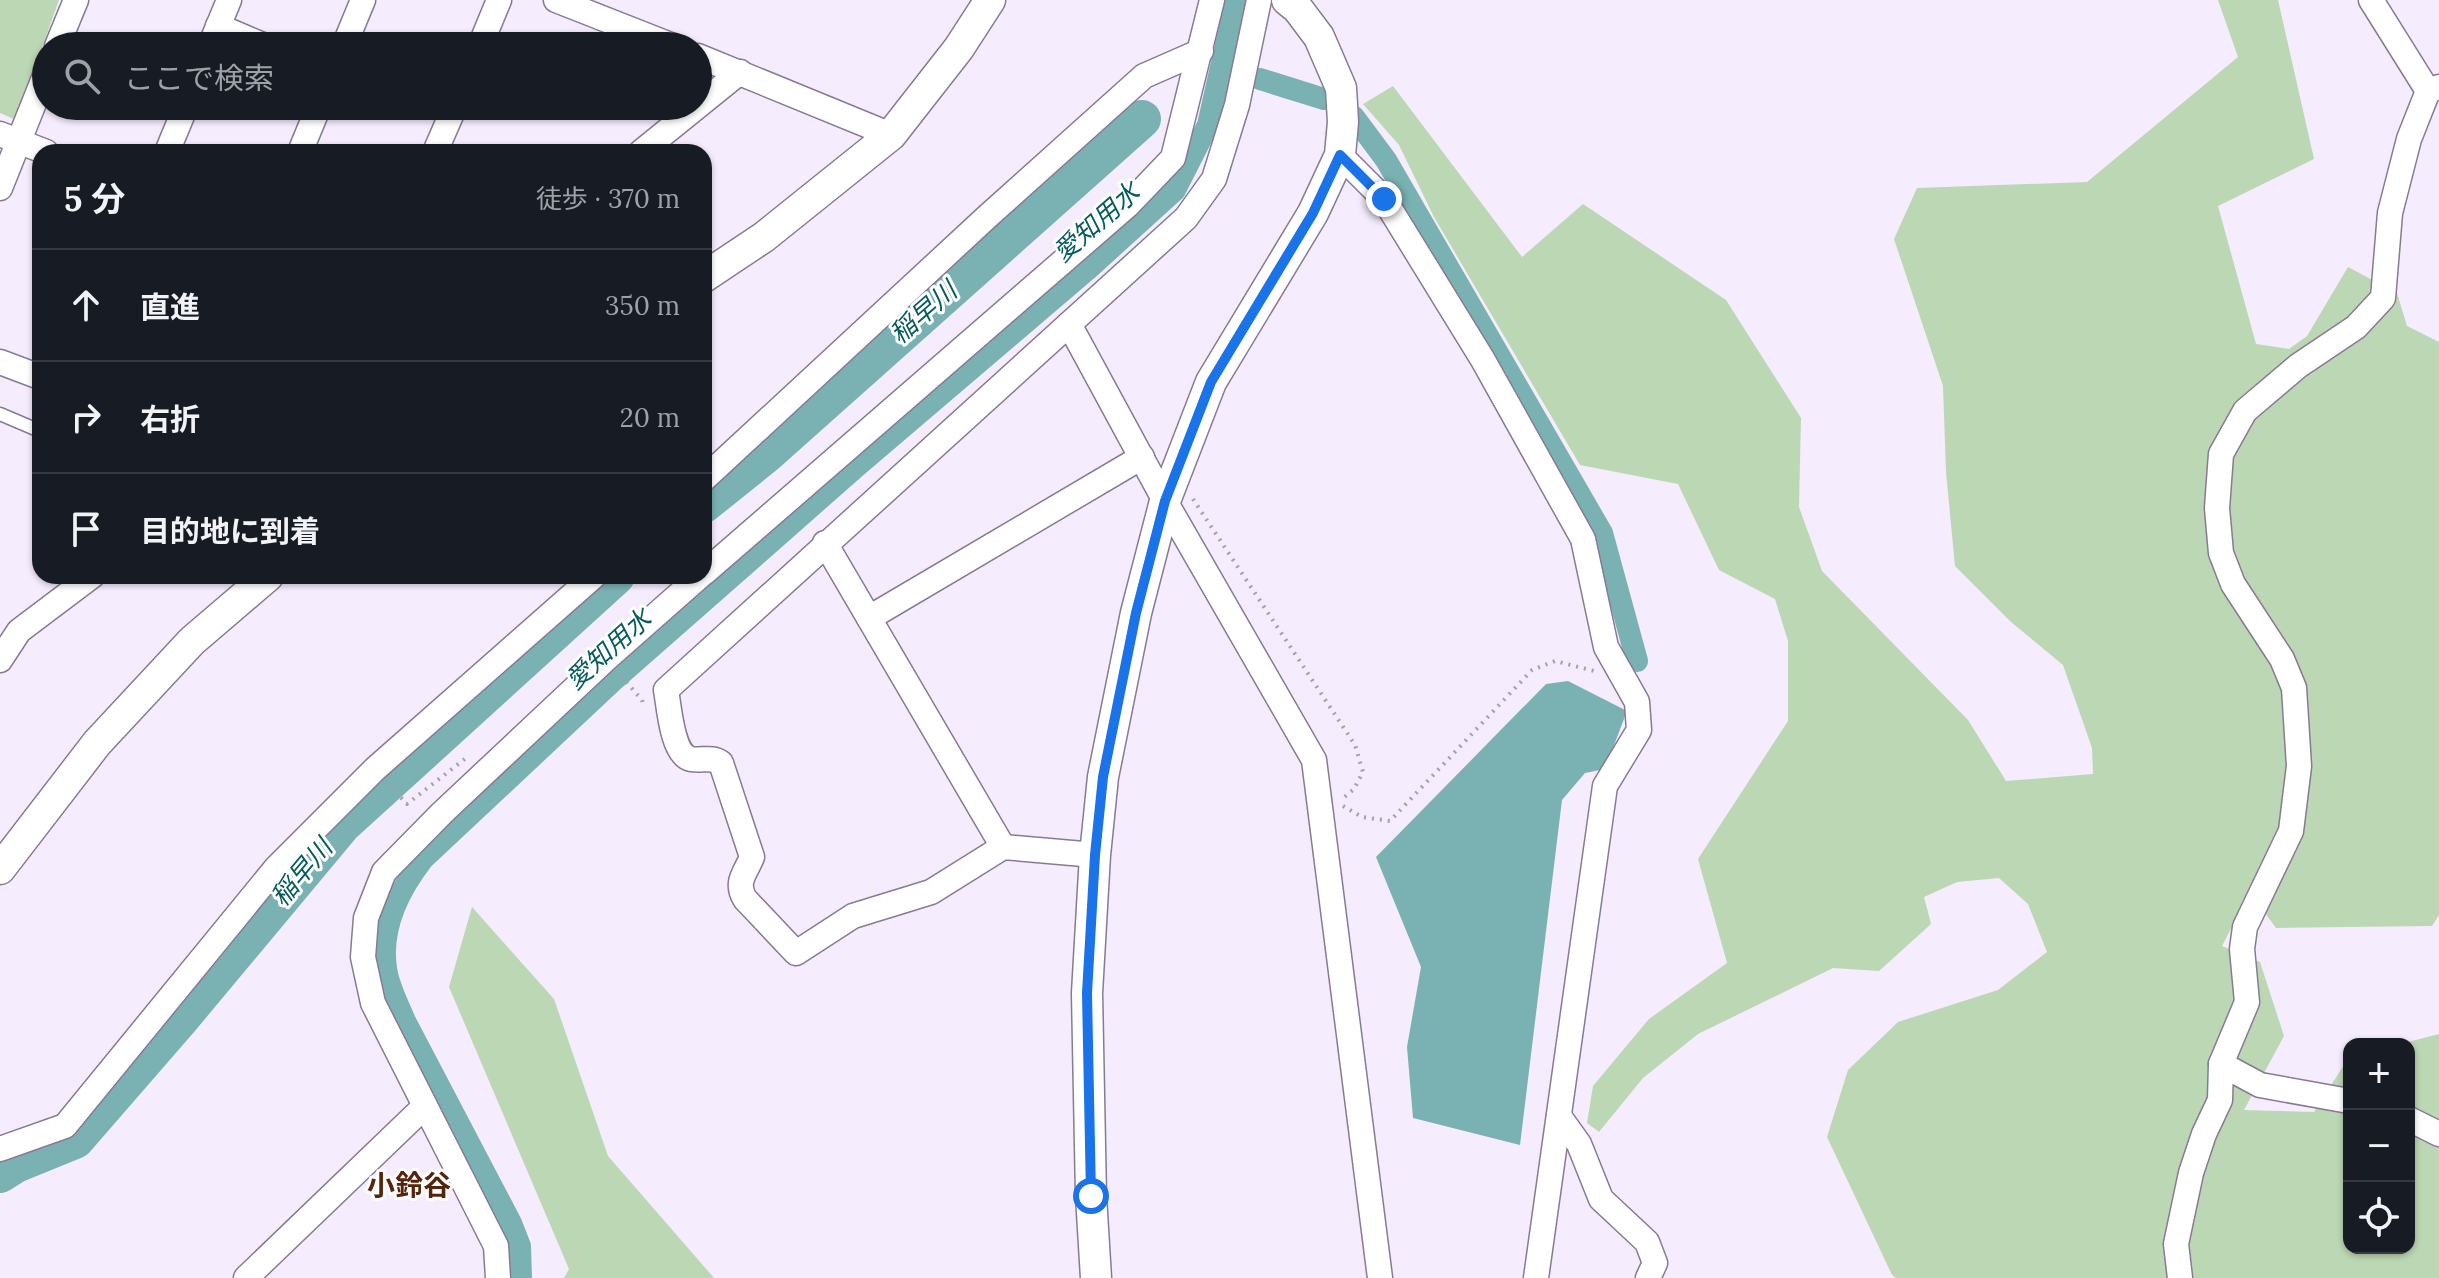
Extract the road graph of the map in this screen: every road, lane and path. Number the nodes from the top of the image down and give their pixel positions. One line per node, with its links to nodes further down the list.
1 (76, 0): 11 (street)
2 (229, 0): 12 (street)
3 (363, 0): 13 (street)
4 (499, 0): 14 (street)
5 (556, 0): 15 (street)
6 (990, 0): 26 (street)
7 (1212, 0): 16 (street)
8 (1259, 0): 36 (street)
9 (1287, 0): 33 (street)
10 (2371, 0): 19 (street)
11 (63, 32)
12 (216, 32)
13 (350, 32)
14 (486, 32)
15 (637, 32)
16 (1201, 51): 42 (street); 45 (street)
17 (712, 61): 18 (street)
18 (740, 72): 20 (street); 26 (street)
19 (2433, 89): 56 (street)
20 (712, 95)
21 (32, 97): 27 (street)
22 (180, 120): 28 (street)
23 (313, 120): 29 (street)
24 (449, 120): 30 (street)
25 (681, 120): 31 (street)
26 (891, 135): 35 (street)
27 (9, 137): 32 (street); 34 (street)
28 (170, 144)
29 (303, 144)
30 (438, 144)
31 (651, 144)
32 (32, 146)
33 (1340, 155): 43 (street); 52 (street)
34 (0, 188)
35 (712, 272)
36 (1069, 324): 41 (street); 44 (street)
37 (0, 362): 38 (street)
38 (32, 374)
39 (0, 414): 40 (lane)
40 (32, 428)
41 (1142, 457): 43 (street); 50 (street)
42 (712, 472)
43 (1171, 488): 52 (path); 54 (street); 66 (street)
44 (825, 543): 50 (street); 53 (street)
45 (712, 565)
46 (81, 584): 51 (street)
47 (259, 584): 55 (street)
48 (585, 584): 62 (street)
49 (691, 584): 58 (street)
50 (869, 618): 53 (street)
51 (0, 660)
52 (1624, 679): 59 (street)
53 (1003, 847): 54 (street)
54 (1095, 855): 65 (street)
55 (1, 867)
56 (2221, 1064): 57 (street); 69 (street)
57 (2343, 1100)
58 (425, 1106): 63 (street); 64 (street)
59 (1559, 1116): 67 (street); 68 (street)
60 (2415, 1122): 61 (street)
61 (2439, 1134)
62 (0, 1149)
63 (246, 1278)
64 (498, 1278)
65 (1096, 1278)
66 (1380, 1278)
67 (1536, 1278)
68 (1648, 1278)
69 (2180, 1278)

